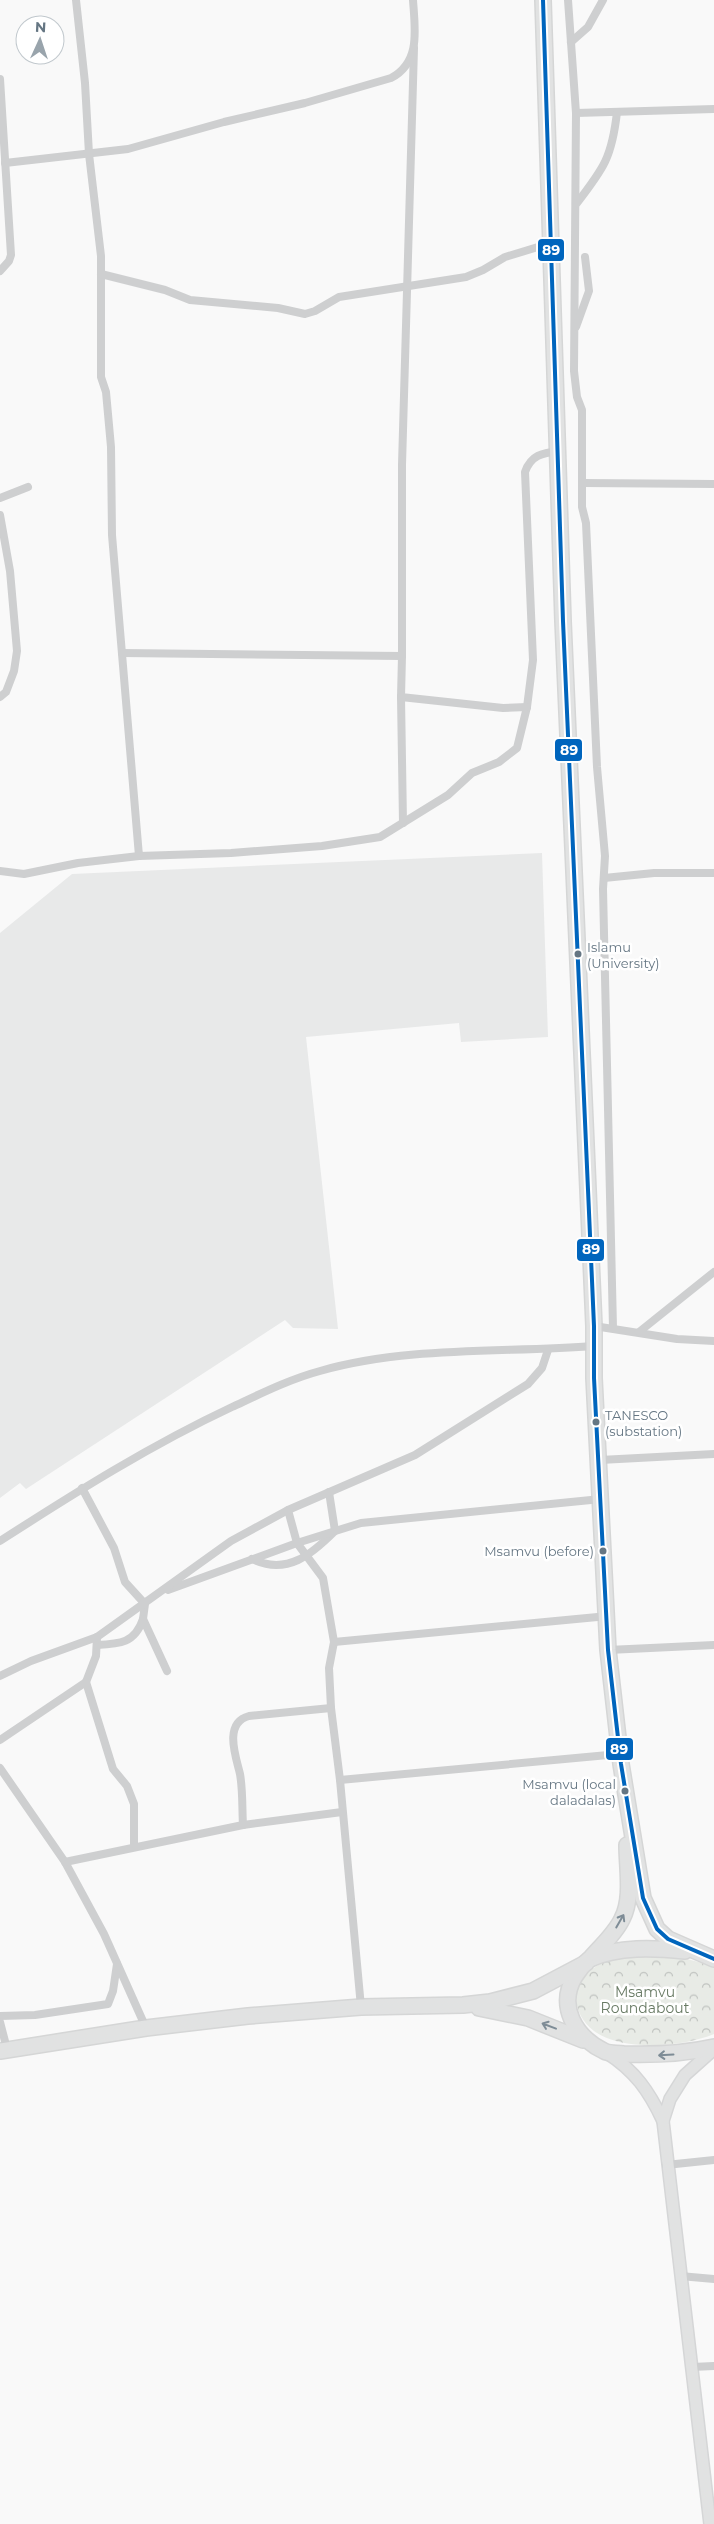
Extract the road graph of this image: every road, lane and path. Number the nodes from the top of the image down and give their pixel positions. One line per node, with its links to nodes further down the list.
1 (76, 0): 12 (street)
2 (413, 0): 7 (street)
3 (543, 0): 15 (highway)
4 (568, 0): 6 (street)
5 (603, 0): 6 (street)
6 (571, 42): 11 (street)
7 (414, 48): 12 (street); 19 (street)
8 (0, 79): 13 (street)
9 (714, 109): 10 (street)
10 (617, 112): 11 (street); 14 (street)
11 (576, 113): 14 (street)
12 (89, 154): 13 (street); 18 (street)
13 (5, 163): 17 (street)
14 (576, 203): 20 (street)
15 (551, 242): 19 (street); 21 (highway)
16 (585, 257): 20 (street)
17 (0, 270)
18 (101, 274): 19 (street); 27 (street)
19 (406, 288): 28 (street)
20 (574, 332): 22 (street)
21 (559, 451): 31 (street); 38 (highway)
22 (583, 483): 23 (street); 36 (street)
23 (714, 484)
24 (28, 487): 25 (street)
25 (0, 498)
26 (0, 515): 29 (street)
27 (122, 652): 28 (street); 33 (street)
28 (402, 656): 30 (street)
29 (0, 697)
30 (401, 697): 31 (street); 32 (street)
31 (527, 707): 32 (street)
32 (403, 823): 33 (street)
33 (139, 856): 34 (street)
34 (0, 872)
35 (714, 873): 36 (street)
36 (604, 878): 39 (street)
37 (714, 1272): 40 (street)
38 (594, 1326): 39 (street); 42 (highway)
39 (613, 1328): 40 (street)
40 (640, 1332): 41 (street)
41 (714, 1341)
42 (594, 1346): 43 (street); 45 (highway)
43 (548, 1350): 46 (street); 47 (street)
44 (714, 1454): 45 (street)
45 (600, 1460): 48 (highway)
46 (82, 1488): 51 (street); 56 (street)
47 (329, 1492): 49 (street); 50 (street)
48 (601, 1499): 50 (street); 57 (highway)
49 (288, 1510): 52 (street); 55 (street)
50 (335, 1531): 52 (street); 53 (street)
51 (0, 1541)
52 (297, 1543): 53 (street); 54 (street)
53 (307, 1557): 54 (street); 60 (street)
54 (252, 1559): 55 (street)
55 (159, 1594): 56 (street)
56 (145, 1604): 58 (street); 59 (street)
57 (608, 1616): 60 (street); 62 (highway)
58 (143, 1619): 59 (street); 63 (street)
59 (97, 1641): 64 (street); 65 (street)
60 (334, 1642): 66 (street)
61 (714, 1645): 62 (street)
62 (608, 1650): 68 (highway)
63 (167, 1671)
64 (0, 1676)
65 (86, 1682): 67 (street); 74 (street)
66 (331, 1708): 70 (street); 73 (street)
67 (0, 1740)
68 (619, 1754): 70 (street); 71 (highway)
69 (0, 1768): 75 (street)
70 (340, 1780): 72 (street)
71 (626, 1799): 76 (highway); 77 (highway, one-way to 71)
72 (342, 1812): 73 (street); 80 (street)
73 (243, 1826): 74 (street)
74 (134, 1846): 75 (street)
75 (65, 1862): 78 (street)
76 (710, 1957): 77 (highway)
77 (588, 1961): 79 (highway); 85 (highway)
78 (117, 1964): 81 (street); 83 (street)
79 (463, 2006): 80 (highway); 85 (highway, one-way to 79)
80 (361, 2007): 83 (highway)
81 (0, 2016)
82 (0, 2022): 86 (street)
83 (146, 2028): 86 (highway)
84 (714, 2048): 85 (highway, one-way to 85); 87 (main road)
85 (600, 2049): 87 (main road)
86 (4, 2050)
87 (663, 2121): 89 (main road)
88 (714, 2160): 89 (street)
89 (666, 2165): 90 (main road)
90 (680, 2276): 91 (street); 93 (main road)
91 (714, 2279)
92 (714, 2366): 93 (street)
93 (692, 2368): 94 (main road)
94 (710, 2524)

